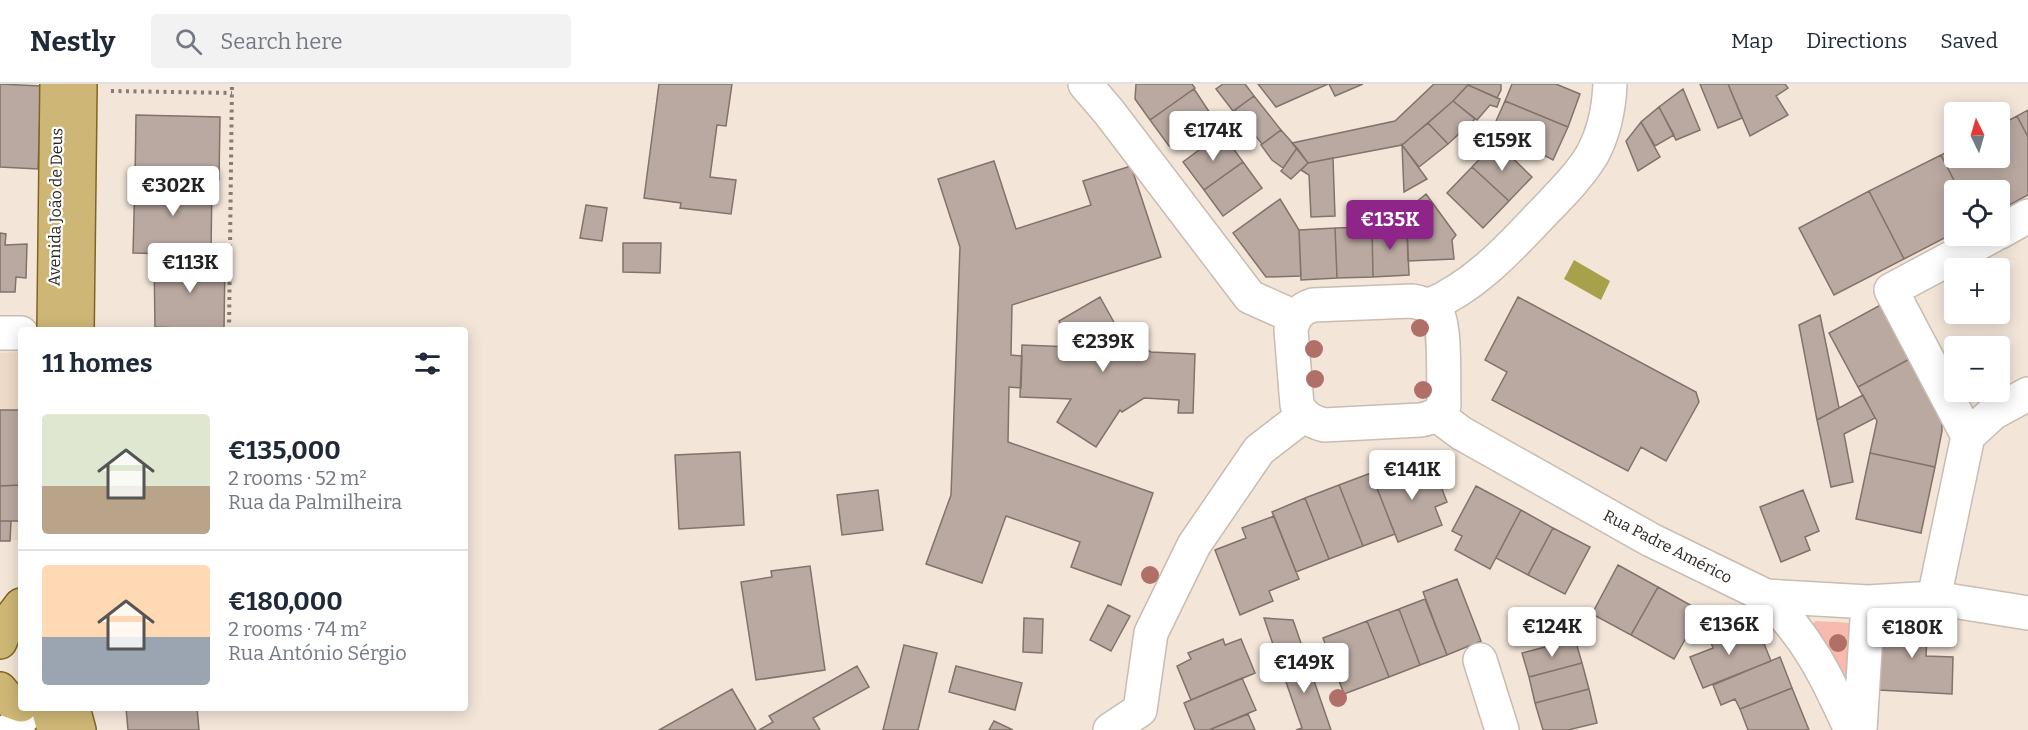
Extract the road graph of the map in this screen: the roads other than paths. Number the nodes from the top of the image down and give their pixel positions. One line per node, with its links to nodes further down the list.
1 (1085, 84): 8 (street)
2 (72, 86): 9 (main road, Avenida João de Deus); 10 (main road, Avenida João de Deus)
3 (1615, 89): 7 (street)
4 (2028, 216): 5 (street)
5 (2010, 226)
6 (1973, 246): 16 (street)
7 (1428, 306): 8 (street); 15 (street)
8 (1295, 317): 14 (street)
9 (54, 327)
10 (77, 327)
11 (0, 333): 12 (street)
12 (18, 333)
13 (2028, 394): 16 (street)
14 (1301, 411): 15 (street); 29 (street)
15 (1437, 415): 17 (street, Rua Padre Américo)
16 (1968, 436): 18 (street)
17 (1766, 596): 19 (street, Rua Padre Américo); 35 (street)
18 (1934, 598): 19 (street, Rua Padre Américo); 21 (street, Rua Padre Américo)
19 (1868, 602): 36 (street)
20 (18, 609): 22 (main road)
21 (2028, 613)
22 (0, 642)
23 (1480, 660): 34 (street)
24 (0, 689): 25 (main road)
25 (18, 704)
26 (29, 711): 30 (street)
27 (49, 711): 31 (main road)
28 (74, 711): 32 (main road)
29 (1144, 720): 33 (street)
30 (10, 730)
31 (54, 730)
32 (79, 730)
33 (1110, 730)
34 (1502, 730)
35 (1851, 730)
36 (1860, 730)

